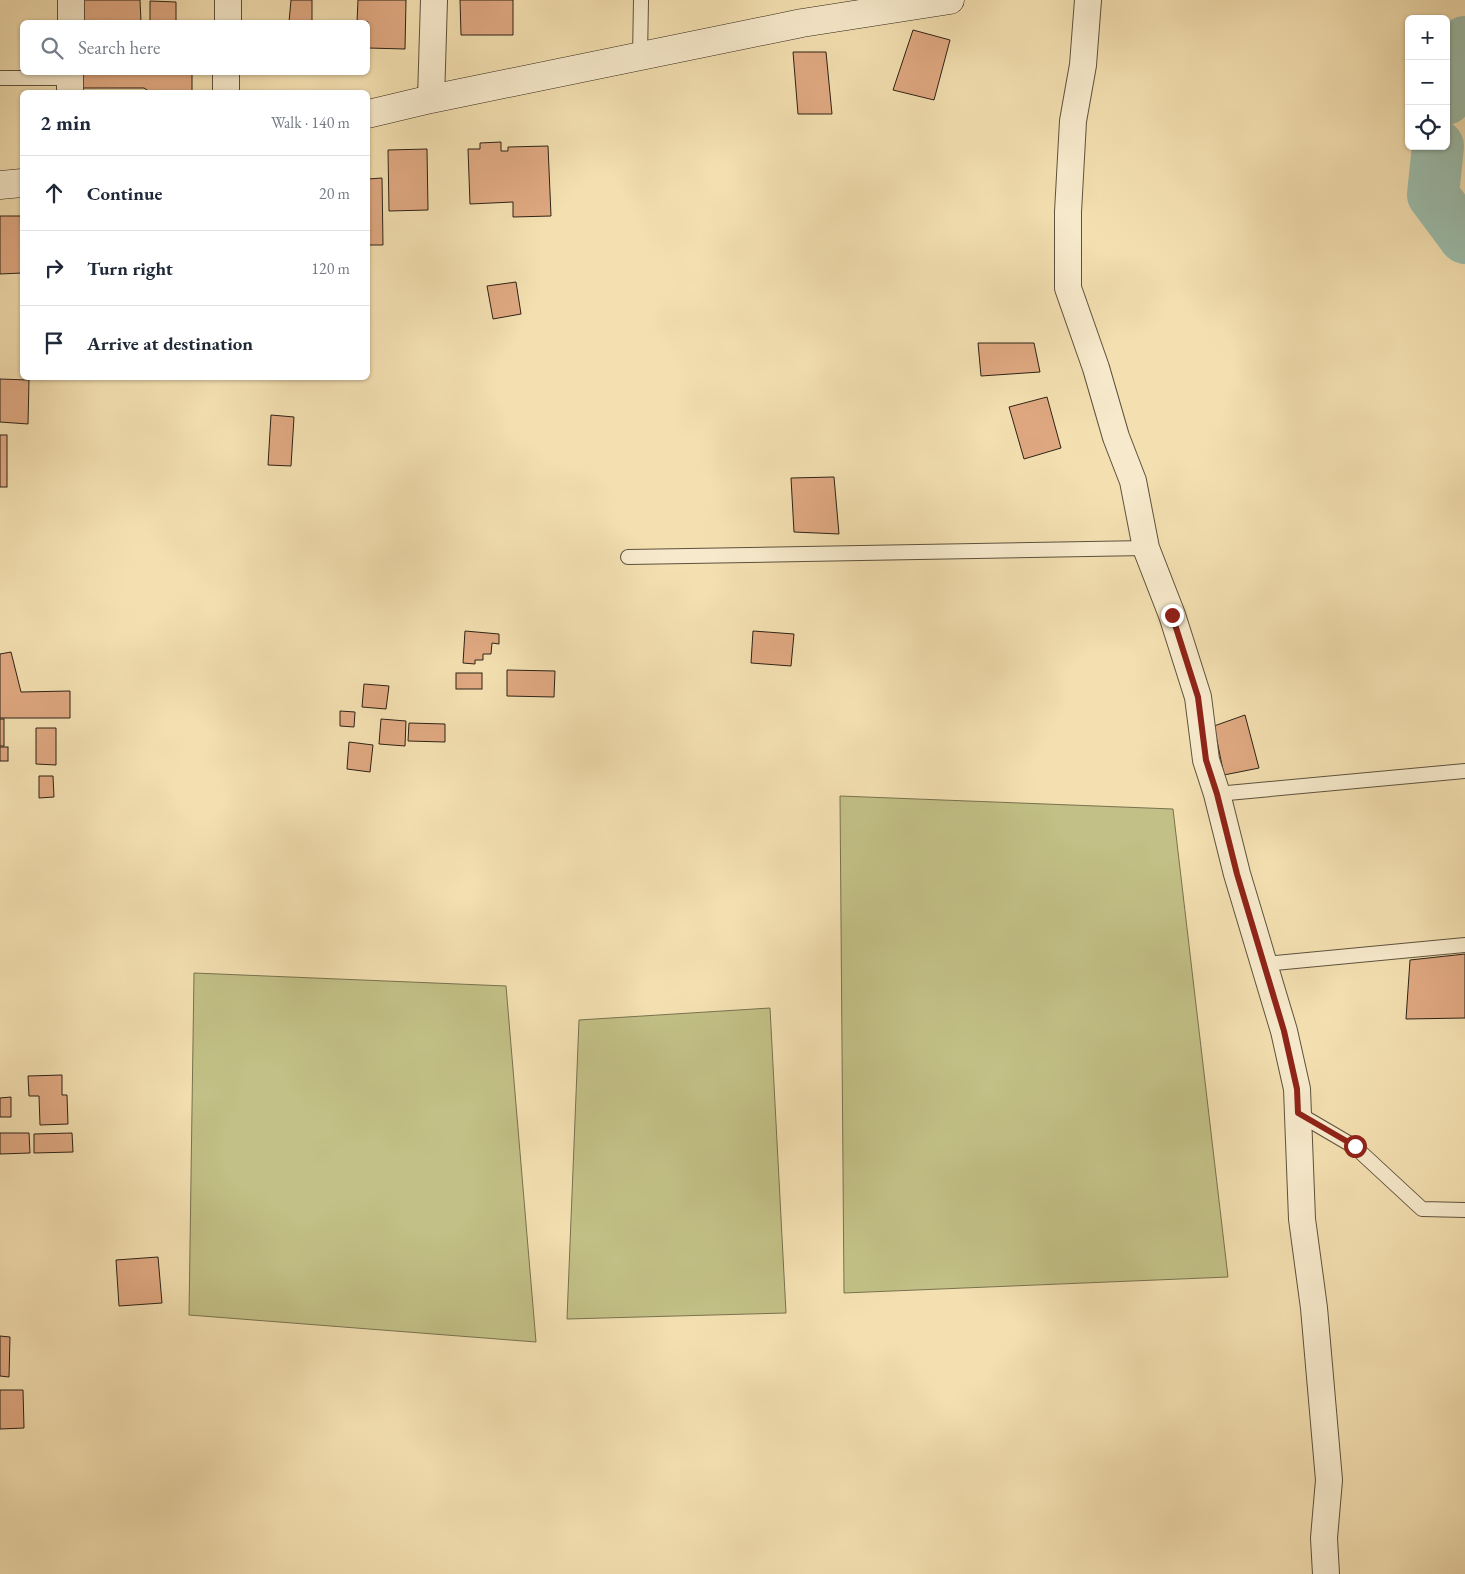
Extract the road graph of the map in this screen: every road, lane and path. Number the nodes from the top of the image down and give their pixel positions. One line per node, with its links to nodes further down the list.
1 (71, 0): 7 (street)
2 (228, 0): 8 (street)
3 (434, 0): 14 (street)
4 (641, 0): 9 (lane)
5 (950, 0): 9 (street)
6 (1088, 0): 18 (street)
7 (71, 20)
8 (228, 20)
9 (640, 57): 14 (street)
10 (226, 75): 13 (street)
11 (0, 78): 12 (lane)
12 (70, 81)
13 (226, 90)
14 (431, 99): 15 (street)
15 (370, 114)
16 (20, 183): 17 (street)
17 (0, 185)
18 (1146, 548): 19 (lane); 21 (street)
19 (628, 557)
20 (1465, 771): 21 (lane)
21 (1217, 794): 23 (street)
22 (1465, 945): 23 (lane)
23 (1265, 964): 24 (street)
24 (1298, 1113): 25 (lane); 26 (street)
25 (1465, 1210)
26 (1326, 1574)

